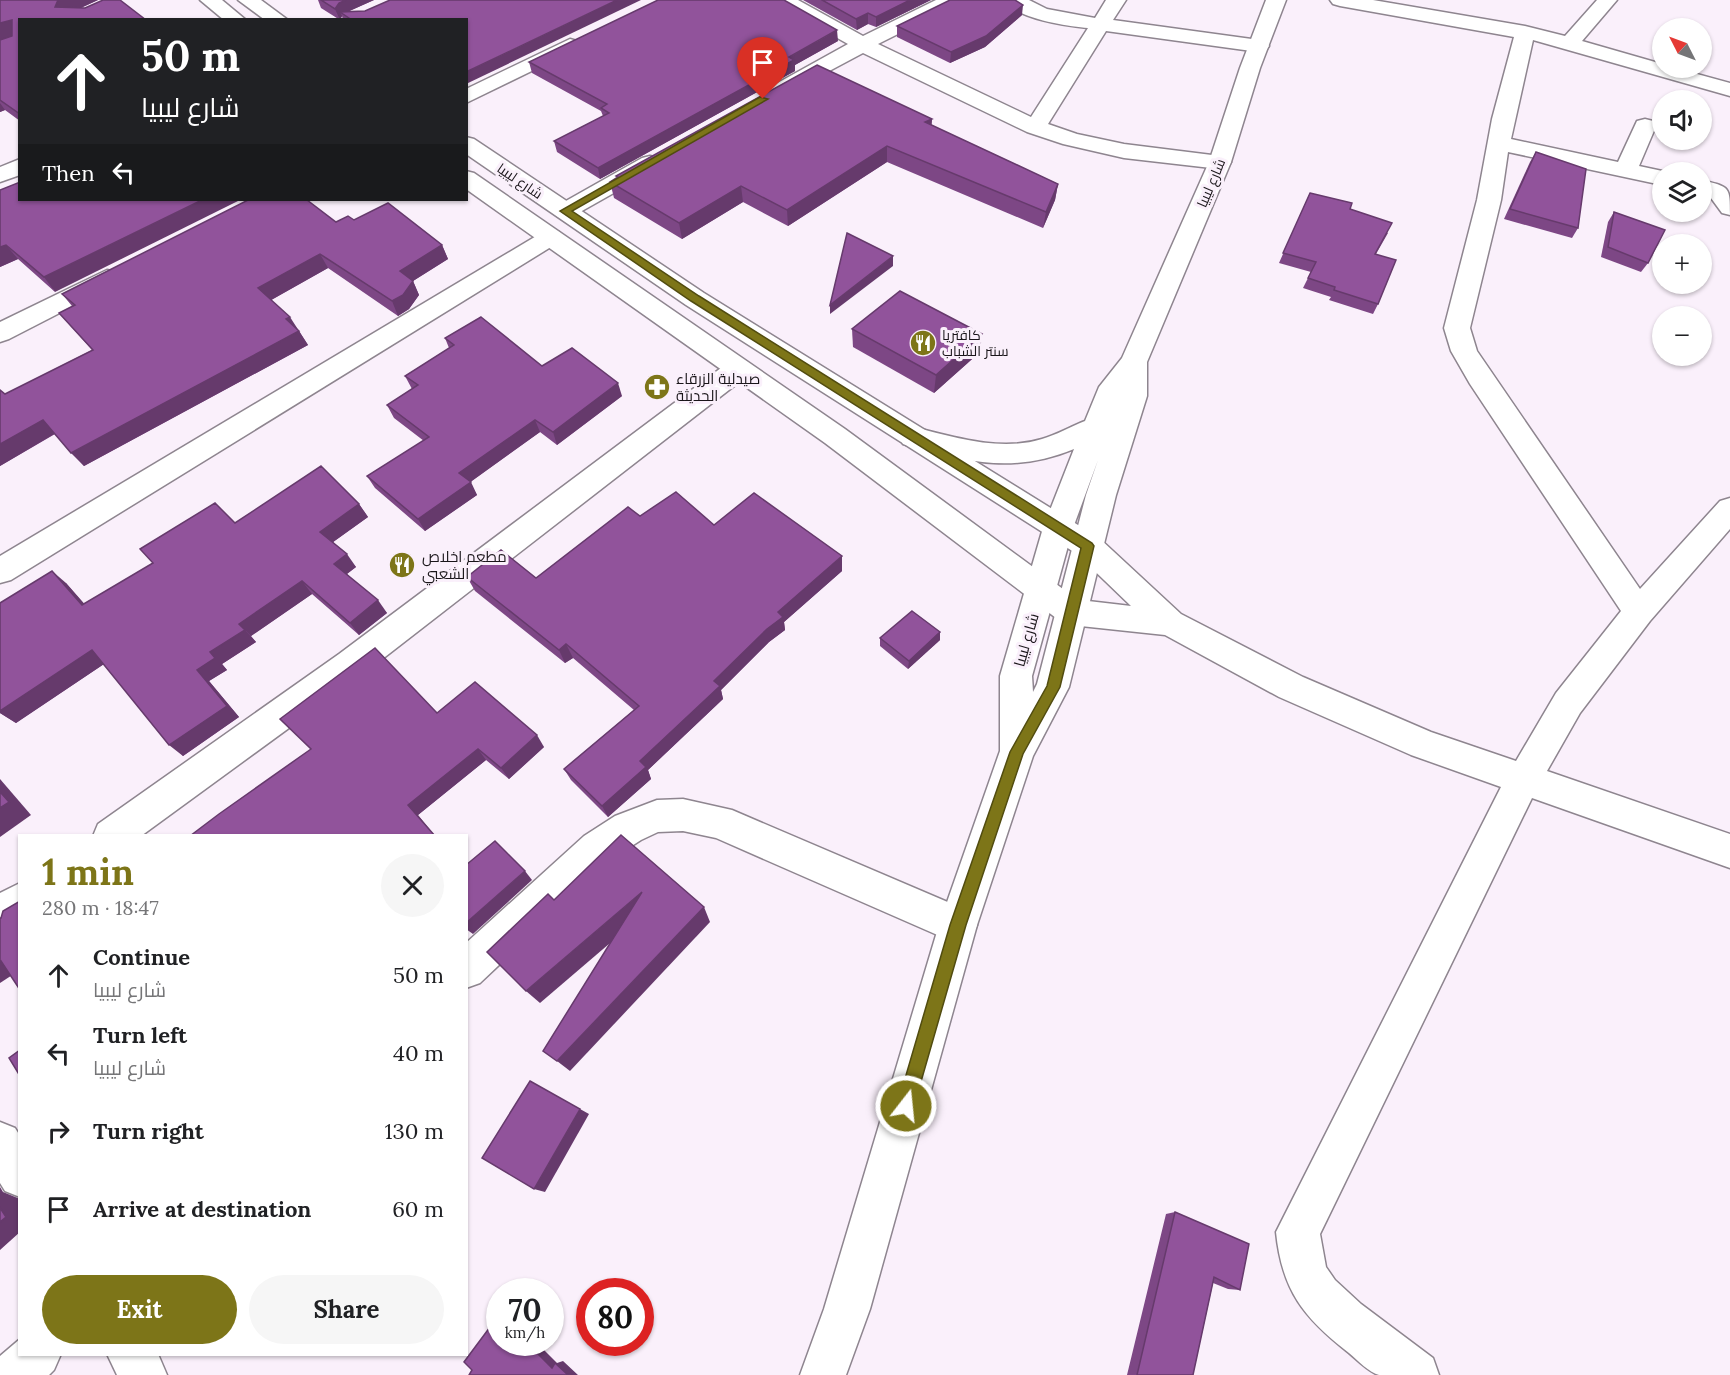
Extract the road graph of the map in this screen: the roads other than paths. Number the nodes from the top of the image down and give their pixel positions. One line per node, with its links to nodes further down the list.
1 (210, 0): 10 (main road)
2 (248, 0): 11 (main road)
3 (784, 0): 16 (main road)
4 (951, 0): 16 (main road)
5 (1014, 0): 12 (main road)
6 (1116, 0): 12 (main road)
7 (1276, 0): 17 (main road, شارع ليبيا)
8 (1340, 0): 13 (main road)
9 (1607, 0): 15 (main road)
10 (234, 18)
11 (276, 18)
12 (1101, 26): 17 (main road); 22 (main road)
13 (1525, 32): 15 (main road); 23 (main road)
14 (589, 36): 19 (main road)
15 (1570, 43): 18 (main road)
16 (863, 44): 20 (main road); 22 (main road)
17 (1259, 45): 26 (main road, شارع ليبيا)
18 (1730, 90)
19 (468, 96)
20 (762, 100)
21 (1645, 126): 28 (main road)
22 (1035, 127): 26 (main road)
23 (1499, 143): 28 (main road); 48 (main road)
24 (468, 145): 34 (main road, شارع ليبيا)
25 (668, 153): 34 (main road)
26 (1220, 162): 38 (main road, شارع ليبيا)
27 (18, 167): 29 (main road)
28 (1626, 169): 30 (main road)
29 (0, 175)
30 (1652, 176)
31 (468, 179): 35 (main road, شارع ليبيا)
32 (1712, 191): 33 (main road)
33 (1730, 208)
34 (565, 211): 41 (main road, شارع ليبيا)
35 (551, 237): 39 (main road, شارع ليبيا); 45 (main road)
36 (125, 269): 37 (main road)
37 (0, 333)
38 (1134, 362): 40 (main road, شارع ليبيا); 44 (main road, شارع ليبيا)
39 (738, 369): 46 (main road, شارع ليبيا); 52 (main road)
40 (1096, 428): 41 (main road); 43 (main road, شارع ليبيا)
41 (912, 437): 43 (main road, شارع ليبيا)
42 (1730, 509): 48 (main road)
43 (1058, 528): 44 (main road, شارع ليبيا); 46 (main road, شارع ليبيا)
44 (1088, 546): 47 (main road, شارع ليبيا); 49 (main road)
45 (0, 571)
46 (1040, 591): 47 (main road, شارع ليبيا); 50 (main road, شارع ليبيا)
47 (1071, 612): 49 (main road); 50 (main road, شارع ليبيا)
48 (1639, 612): 51 (main road)
49 (1170, 623): 51 (main road)
50 (1017, 752): 56 (main road)
51 (1523, 780): 53 (main road); 65 (main road)
52 (114, 834)
53 (1730, 851)
54 (18, 902): 55 (main road)
55 (0, 915)
56 (958, 925): 57 (main road); 64 (main road)
57 (468, 967)
58 (0, 1143): 59 (main road)
59 (18, 1173)
60 (36, 1356): 62 (main road)
61 (131, 1356): 63 (main road)
62 (13, 1375)
63 (144, 1375)
64 (823, 1375)
65 (1416, 1375)

